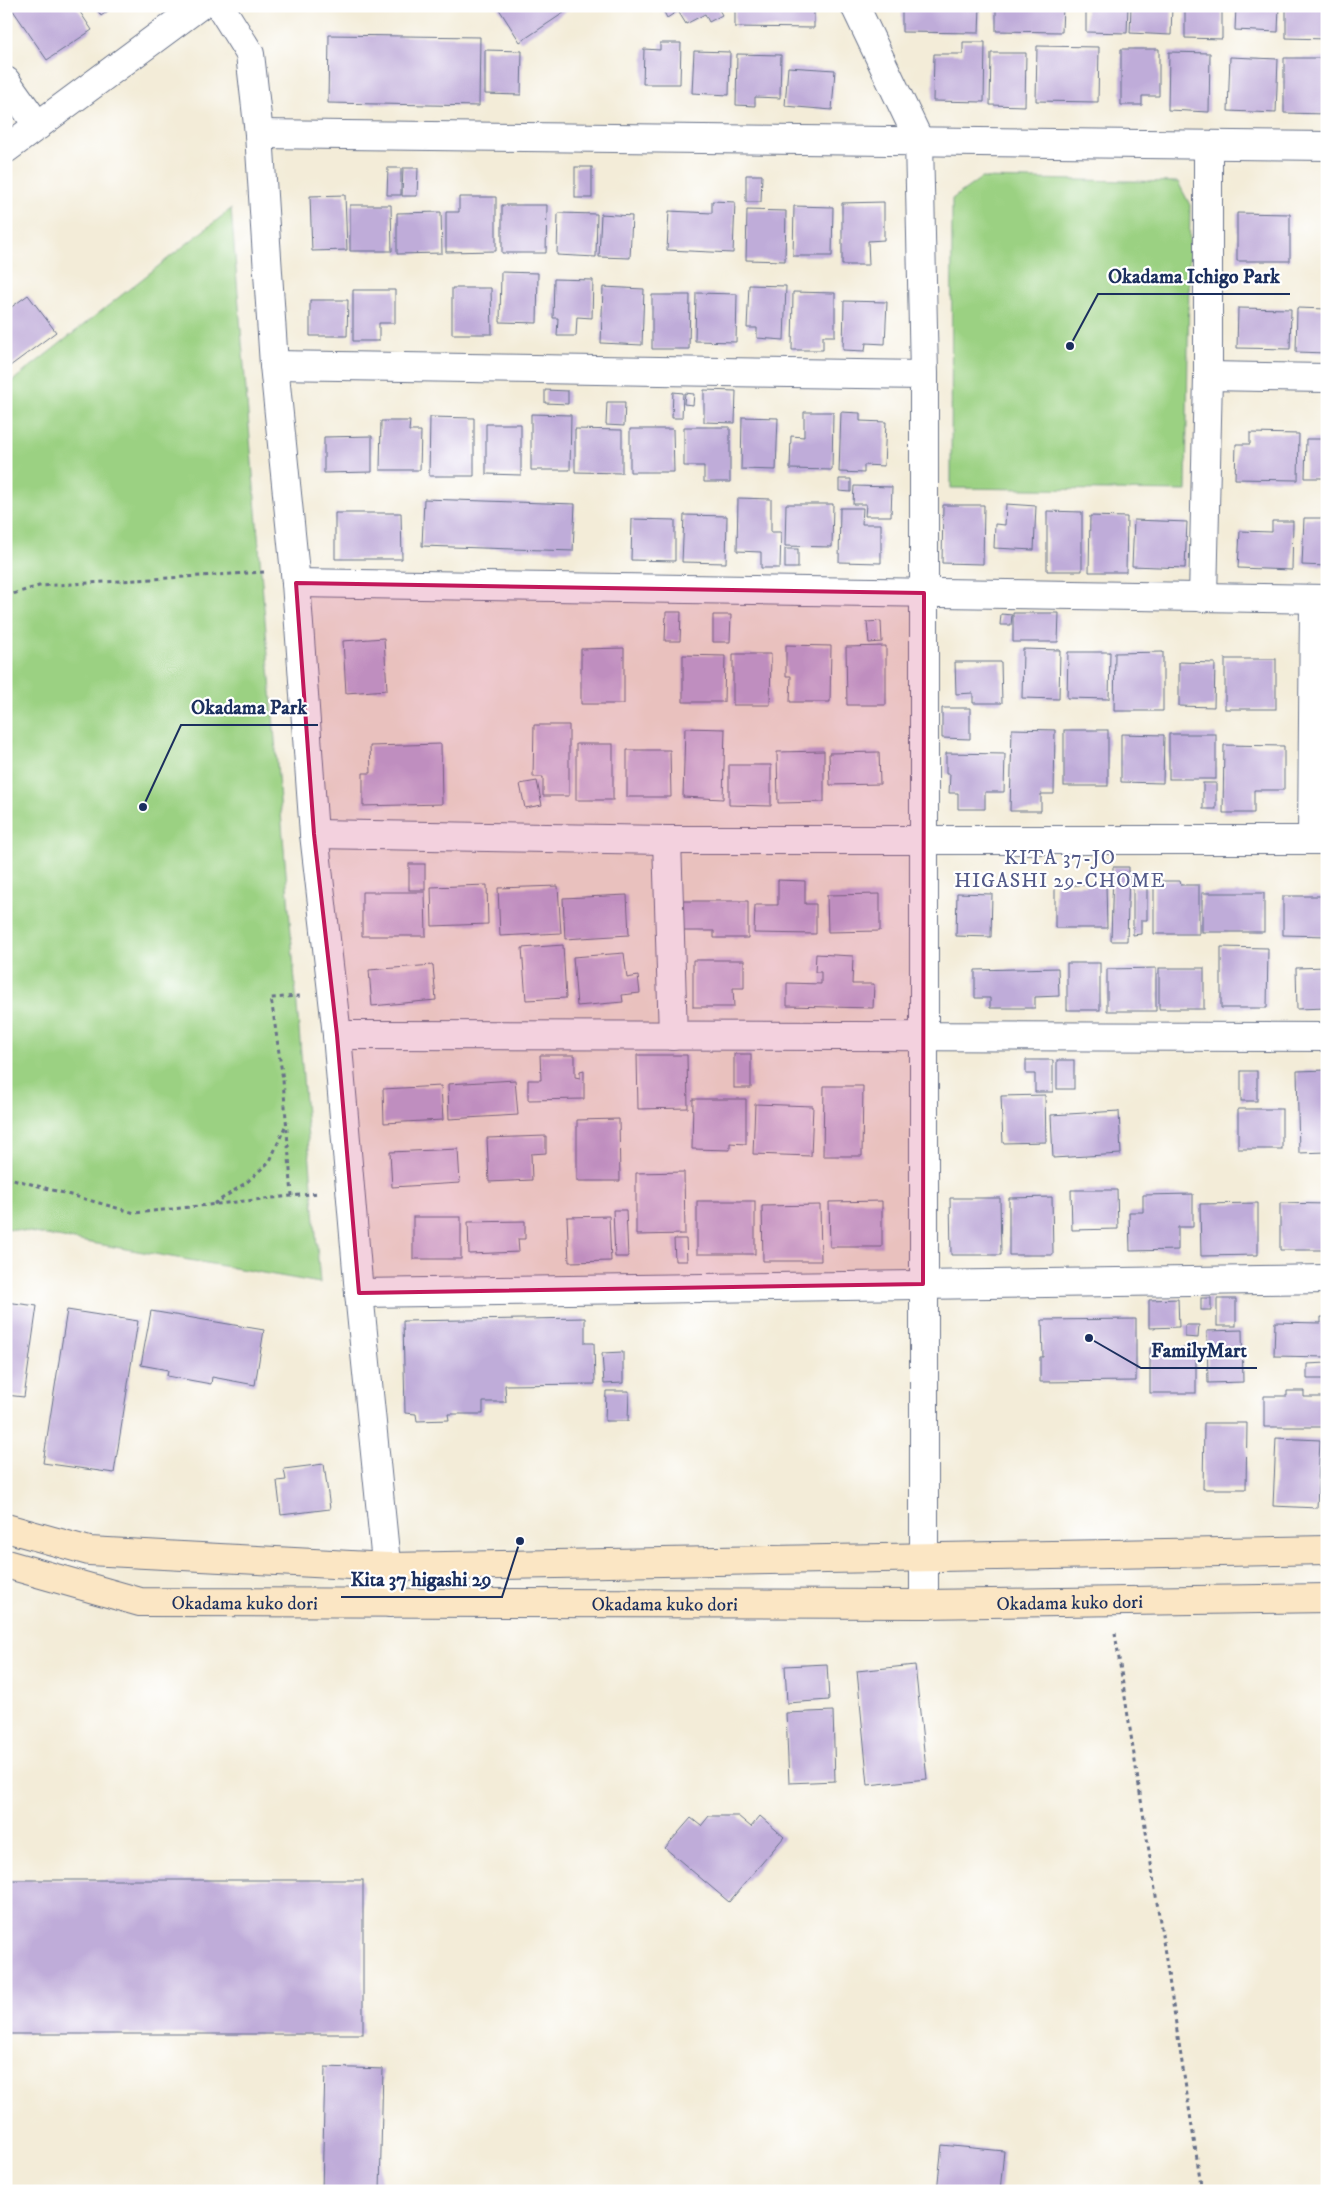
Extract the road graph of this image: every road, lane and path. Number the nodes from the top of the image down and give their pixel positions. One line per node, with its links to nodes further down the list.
1 (199, 6): 5 (street)
2 (220, 6): 6 (street)
3 (856, 6): 7 (street)
4 (6, 81): 5 (street)
5 (38, 126): 10 (street)
6 (259, 134): 7 (street); 11 (street)
7 (919, 140): 8 (street); 12 (street)
8 (1208, 145): 9 (street); 13 (street)
9 (1327, 146)
10 (6, 149)
11 (274, 366): 12 (street); 16 (street)
12 (924, 375): 17 (street)
13 (1208, 376): 14 (street); 19 (street)
14 (1327, 378)
15 (267, 571): 18 (path)
16 (296, 584): 17 (street); 21 (street)
17 (924, 593): 19 (street); 22 (street)
18 (6, 596)
19 (1203, 598): 20 (street)
20 (1320, 599): 24 (street)
21 (314, 834): 23 (street); 26 (street)
22 (924, 839): 23 (street); 24 (street); 28 (street)
23 (667, 840): 27 (street)
24 (1319, 840)
25 (303, 996): 30 (path)
26 (337, 1035): 27 (street); 37 (street)
27 (673, 1036): 28 (street)
28 (923, 1037): 29 (street); 36 (street)
29 (1327, 1037)
30 (287, 1121): 33 (path); 34 (path)
31 (6, 1176): 34 (path)
32 (320, 1193): 33 (path)
33 (292, 1196): 34 (path)
34 (213, 1205)
35 (1327, 1279): 36 (street)
36 (923, 1284): 37 (street); 40 (street)
37 (359, 1293): 42 (street)
38 (6, 1528): 42 (main road, Okadama kuko dori)
39 (1327, 1550): 40 (main road, Okadama kuko dori)
40 (925, 1558): 42 (main road, Okadama kuko dori); 46 (street)
41 (6, 1564): 45 (main road, Okadama kuko dori)
42 (388, 1566): 45 (street)
43 (1327, 1598): 44 (main road, Okadama kuko dori)
44 (1110, 1602): 46 (main road, Okadama kuko dori); 47 (path)
45 (390, 1603): 46 (main road, Okadama kuko dori)
46 (924, 1604)
47 (1202, 2191)

